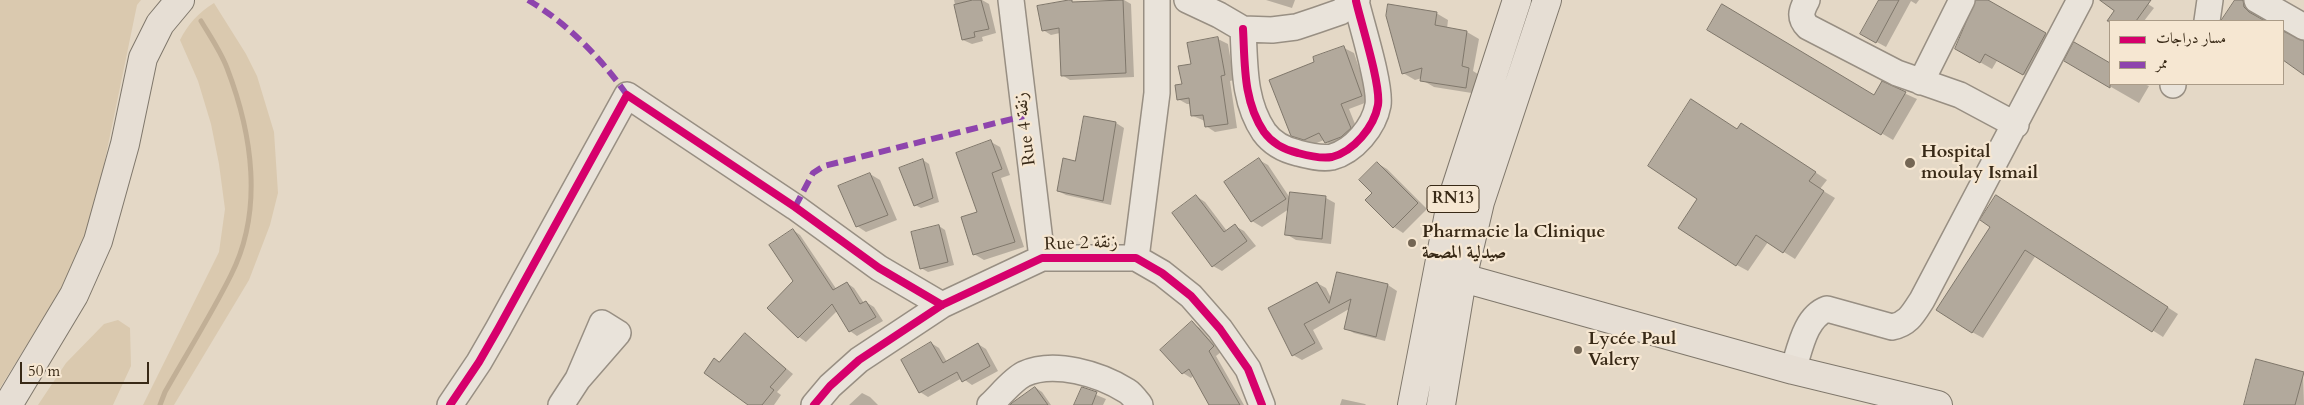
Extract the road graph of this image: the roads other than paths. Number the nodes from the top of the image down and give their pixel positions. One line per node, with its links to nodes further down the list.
1 (180, 0): 24 (main road)
2 (1011, 0): 18 (street, Rue 4 زنقة)
3 (1157, 0): 19 (street)
4 (1187, 0): 15 (street)
5 (1356, 0): 15 (street); 15 (street)
6 (1517, 0): 20 (main road, RN13)
7 (1546, 0): 20 (main road, RN13)
8 (1806, 0): 16 (street)
9 (1962, 0): 16 (street)
10 (2080, 0): 17 (street)
11 (2210, 0): 13 (street)
12 (2257, 0): 14 (street)
13 (2207, 20)
14 (2304, 27)
15 (1243, 29)
16 (1921, 82): 17 (street)
17 (2016, 125): 22 (street)
18 (1042, 258): 19 (street, Rue 2 زنقة); 21 (street, Rue 2 زنقة)
19 (1136, 258): 30 (street, Rue 2 زنقة)
20 (1450, 275): 22 (main road); 31 (main road, RN13); 32 (main road, RN13)
21 (942, 305): 25 (street); 27 (street, Rue 2 زنقة)
22 (1793, 370): 33 (main road)
23 (578, 379): 26 (street)
24 (8, 405)
25 (450, 405)
26 (560, 405)
27 (814, 405)
28 (990, 405): 29 (street)
29 (1140, 405)
30 (1262, 405)
31 (1412, 405)
32 (1441, 405)
33 (1938, 405)

